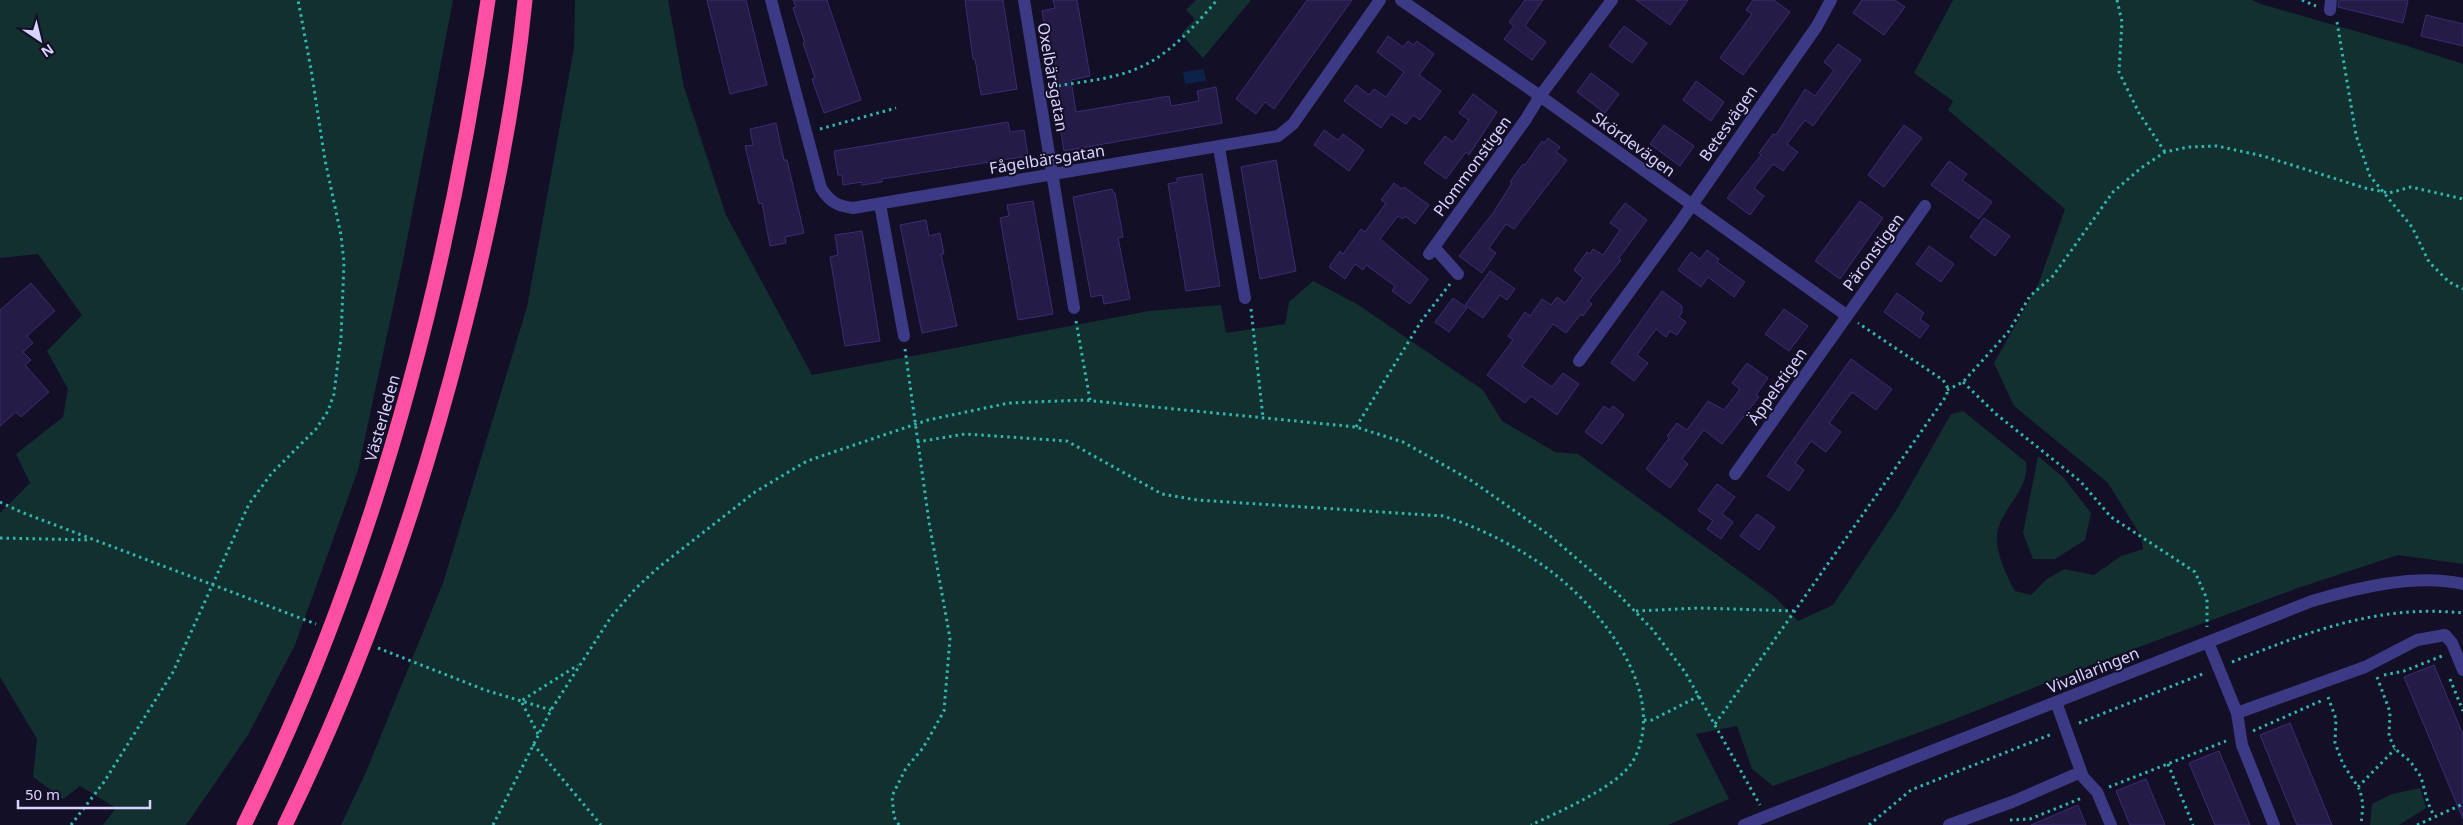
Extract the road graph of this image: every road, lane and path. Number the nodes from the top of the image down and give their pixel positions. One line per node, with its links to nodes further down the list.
1 (298, 0): 43 (path)
2 (488, 0): 79 (highway, Västerleden)
3 (526, 0): 80 (highway)
4 (771, 0): 16 (street, Fågelbärsgatan)
5 (1024, 0): 13 (street, Oxelbärsgatan)
6 (1217, 0): 13 (path)
7 (1380, 0): 17 (street, Fågelbärsgatan)
8 (1401, 0): 14 (street, Skördevägen)
9 (1612, 0): 14 (street, Plommonstigen)
10 (1831, 0): 23 (street, Betesvägen)
11 (2117, 0): 18 (path)
12 (2331, 5): 20 (path)
13 (1039, 90): 19 (street, Oxelbärsgatan)
14 (1540, 96): 23 (street, Skördevägen); 25 (street, Plommonstigen)
15 (896, 108): 16 (path)
16 (807, 133): 22 (street, Fågelbärsgatan)
17 (1219, 148): 19 (street, Fågelbärsgatan); 27 (street)
18 (2165, 152): 20 (path); 32 (path)
19 (1054, 175): 22 (street, Fågelbärsgatan); 28 (street, Oxelbärsgatan)
20 (2384, 192): 21 (path); 26 (path)
21 (2463, 199)
22 (880, 204): 30 (street)
23 (1691, 205): 29 (street, Skördevägen); 31 (street, Betesvägen)
24 (1925, 206): 29 (street, Päronstigen)
25 (1458, 274): 37 (path)
26 (2463, 289)
27 (1245, 298): 35 (path)
28 (1074, 308): 34 (path)
29 (1846, 315): 33 (path); 39 (street, Äppelstigen)
30 (904, 336): 36 (path)
31 (1579, 361)
32 (1963, 382): 33 (path); 49 (path)
33 (1947, 390): 47 (path)
34 (1090, 400): 35 (path); 36 (path)
35 (1263, 417): 37 (path)
36 (914, 424): 38 (path); 51 (path)
37 (1356, 427): 46 (path)
38 (917, 442): 65 (path); 83 (path)
39 (1734, 474)
40 (0, 502): 42 (path)
41 (0, 538): 42 (path)
42 (94, 540): 43 (path)
43 (212, 584): 45 (path); 78 (path)
44 (2463, 584): 49 (street, Vivallaringen)
45 (276, 609)
46 (1635, 611): 47 (path); 58 (path)
47 (1796, 611): 66 (path)
48 (2463, 613): 54 (path)
49 (2208, 642): 54 (street); 61 (street, Vivallaringen)
50 (2441, 656): 52 (path)
51 (578, 665): 60 (path); 62 (path)
52 (2445, 666)
53 (425, 667): 60 (path)
54 (2218, 668): 64 (street); 67 (path)
55 (2463, 670): 64 (street)
56 (2448, 675): 63 (path)
57 (2376, 677): 70 (path)
58 (1699, 696): 65 (path); 66 (path)
59 (2328, 697): 73 (path)
60 (521, 701): 62 (path); 68 (path)
61 (2056, 702): 67 (street); 85 (street, Vivallaringen)
62 (551, 710): 68 (path)
63 (2463, 711)
64 (2237, 713): 91 (street)
65 (1644, 720): 84 (path)
66 (1714, 724): 75 (path)
67 (2065, 729): 72 (street); 86 (path)
68 (538, 734): 69 (path)
69 (533, 744): 81 (path); 82 (path)
70 (2395, 749): 73 (path); 76 (path)
71 (2168, 764): 90 (path)
72 (2081, 772): 87 (street); 89 (street)
73 (2358, 787): 92 (path)
74 (2463, 804): 76 (path)
75 (1762, 808)
76 (2434, 816): 93 (path)
77 (2026, 819): 88 (path)
78 (71, 825)
79 (244, 825)
80 (285, 825)
81 (493, 825)
82 (601, 825)
83 (899, 825)
84 (1531, 825)
85 (1744, 825)
86 (1870, 825)
87 (1948, 825)
88 (2026, 825)
89 (2110, 825)
90 (2193, 825)
91 (2274, 825)
92 (2361, 825)
93 (2416, 825)

